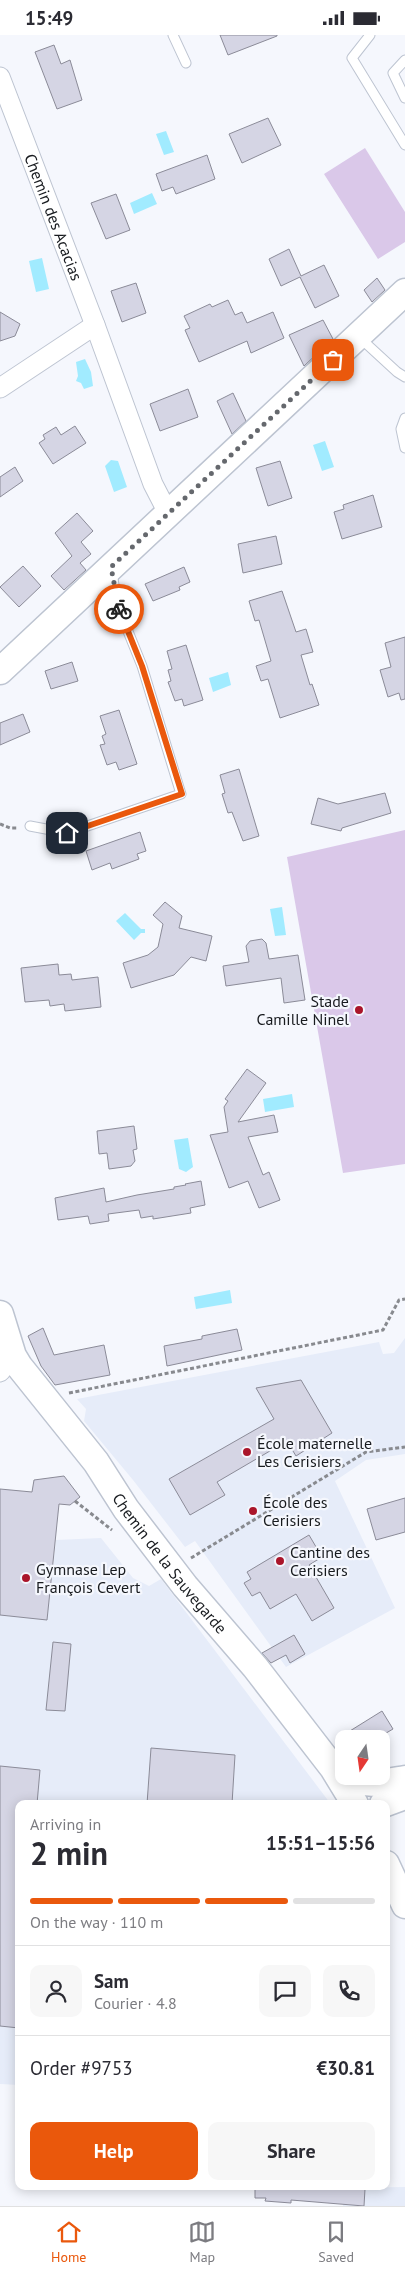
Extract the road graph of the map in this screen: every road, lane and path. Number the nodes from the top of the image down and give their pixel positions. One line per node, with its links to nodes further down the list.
1 (173, 35): 4 (lane)
2 (370, 35): 8 (lane)
3 (405, 60): 6 (lane)
4 (186, 63)
5 (0, 77): 7 (street, Chemin des Acacias)
6 (405, 97)
7 (6, 111): 10 (street, Chemin des Acacias)
8 (405, 145)
9 (405, 292): 11 (street)
10 (95, 325): 13 (street); 16 (street, Chemin des Acacias)
11 (359, 336): 12 (lane); 16 (street)
12 (405, 377)
13 (0, 388)
14 (405, 418): 15 (lane)
15 (405, 449)
16 (168, 513): 17 (street)
17 (111, 567): 18 (street); 19 (lane)
18 (0, 671)
19 (30, 826)
20 (405, 1299): 23 (path)
21 (0, 1314): 22 (street, Chemin de la Sauvegarde)
22 (4, 1366): 28 (street, Chemin de la Sauvegarde)
23 (59, 1395)
24 (405, 1447): 27 (path)
25 (75, 1501): 26 (path)
26 (117, 1533)
27 (184, 1561)
28 (335, 1766)
29 (405, 1779): 30 (street)
30 (390, 1781)
31 (346, 1785): 33 (street, Chemin de la Sauvegarde)
32 (405, 1795): 34 (street)
33 (353, 1800)
34 (390, 1801)
35 (390, 1873): 36 (street)
36 (405, 1905)

